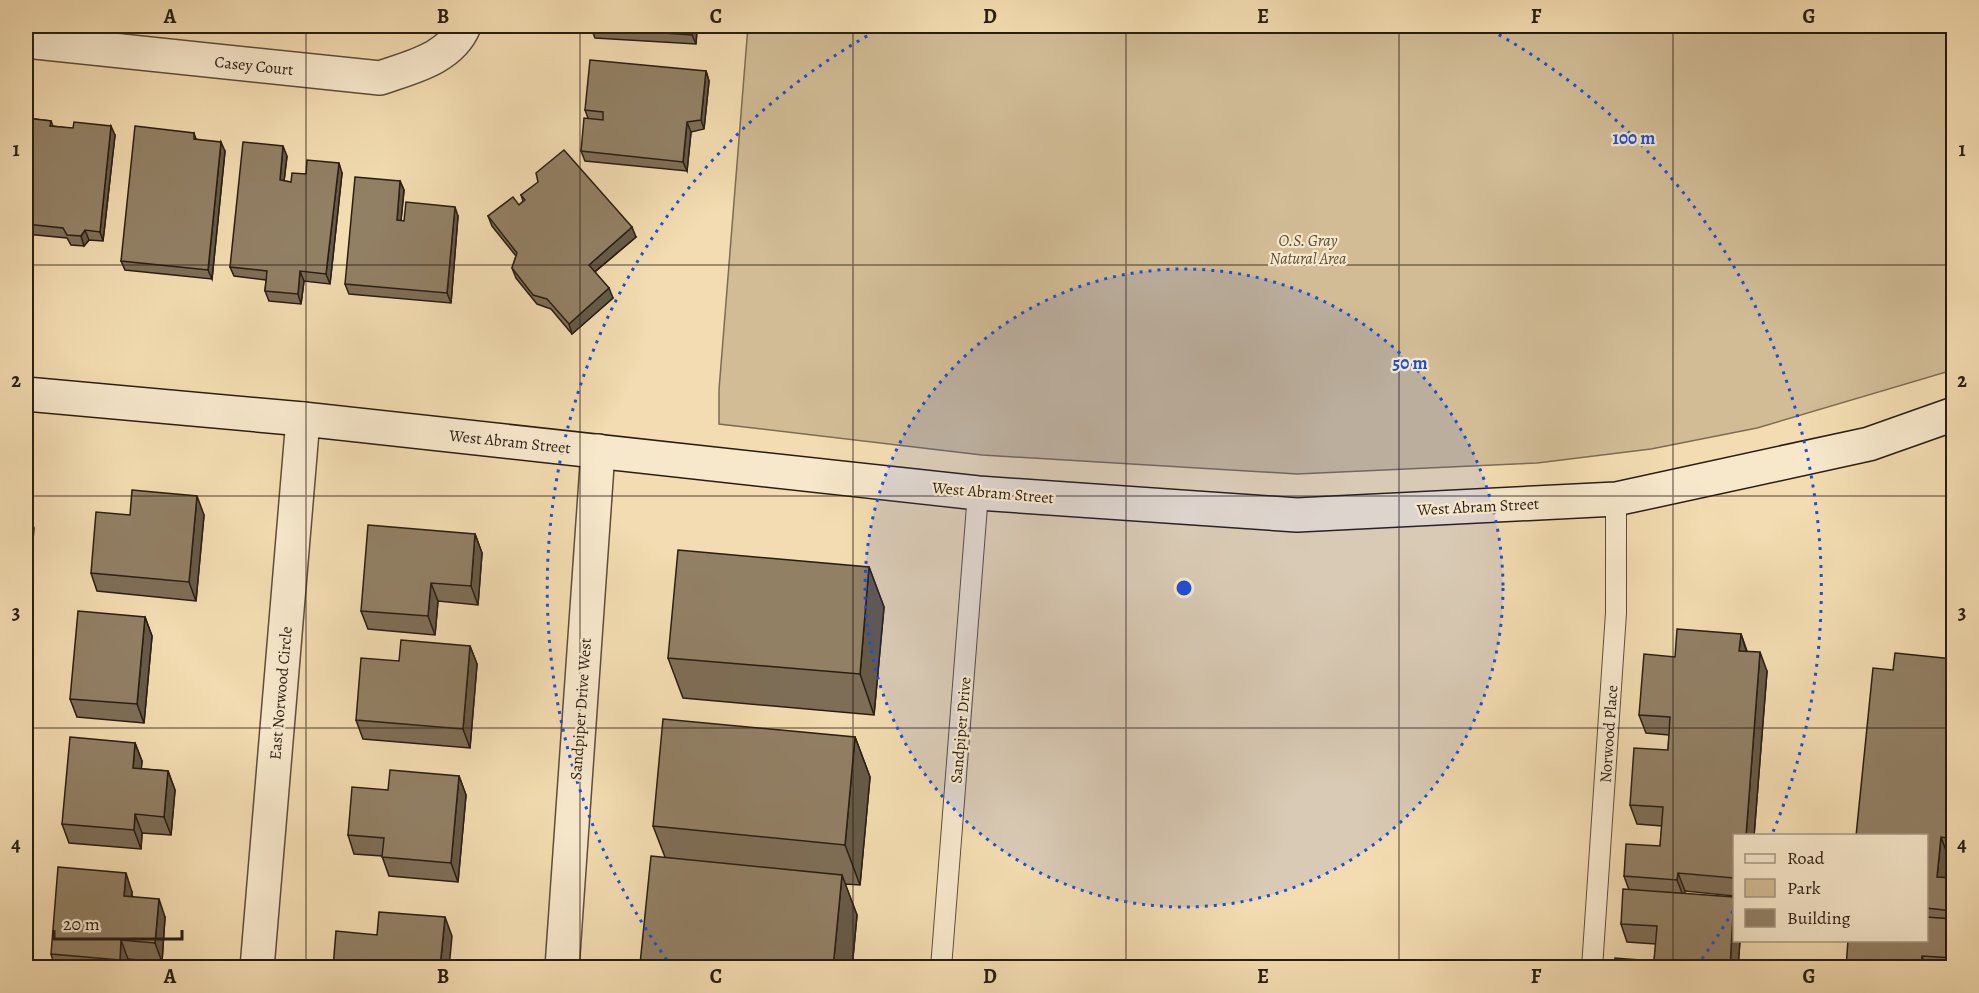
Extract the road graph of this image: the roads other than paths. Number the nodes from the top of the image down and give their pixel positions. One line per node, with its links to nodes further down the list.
1 (464, 26): 2 (main road, Casey Court)
2 (26, 41)
3 (26, 394): 5 (main road, West Abram Street)
4 (1953, 414): 8 (main road, West Abram Street)
5 (303, 419): 6 (main road, West Abram Street); 9 (main road, East Norwood Circle)
6 (598, 451): 7 (main road, West Abram Street); 10 (main road, Sandpiper Drive West)
7 (978, 492): 8 (main road, West Abram Street); 11 (lane, Sandpiper Drive)
8 (1616, 499): 12 (lane, Norwood Place)
9 (257, 968)
10 (562, 968)
11 (941, 968)
12 (1592, 968)

